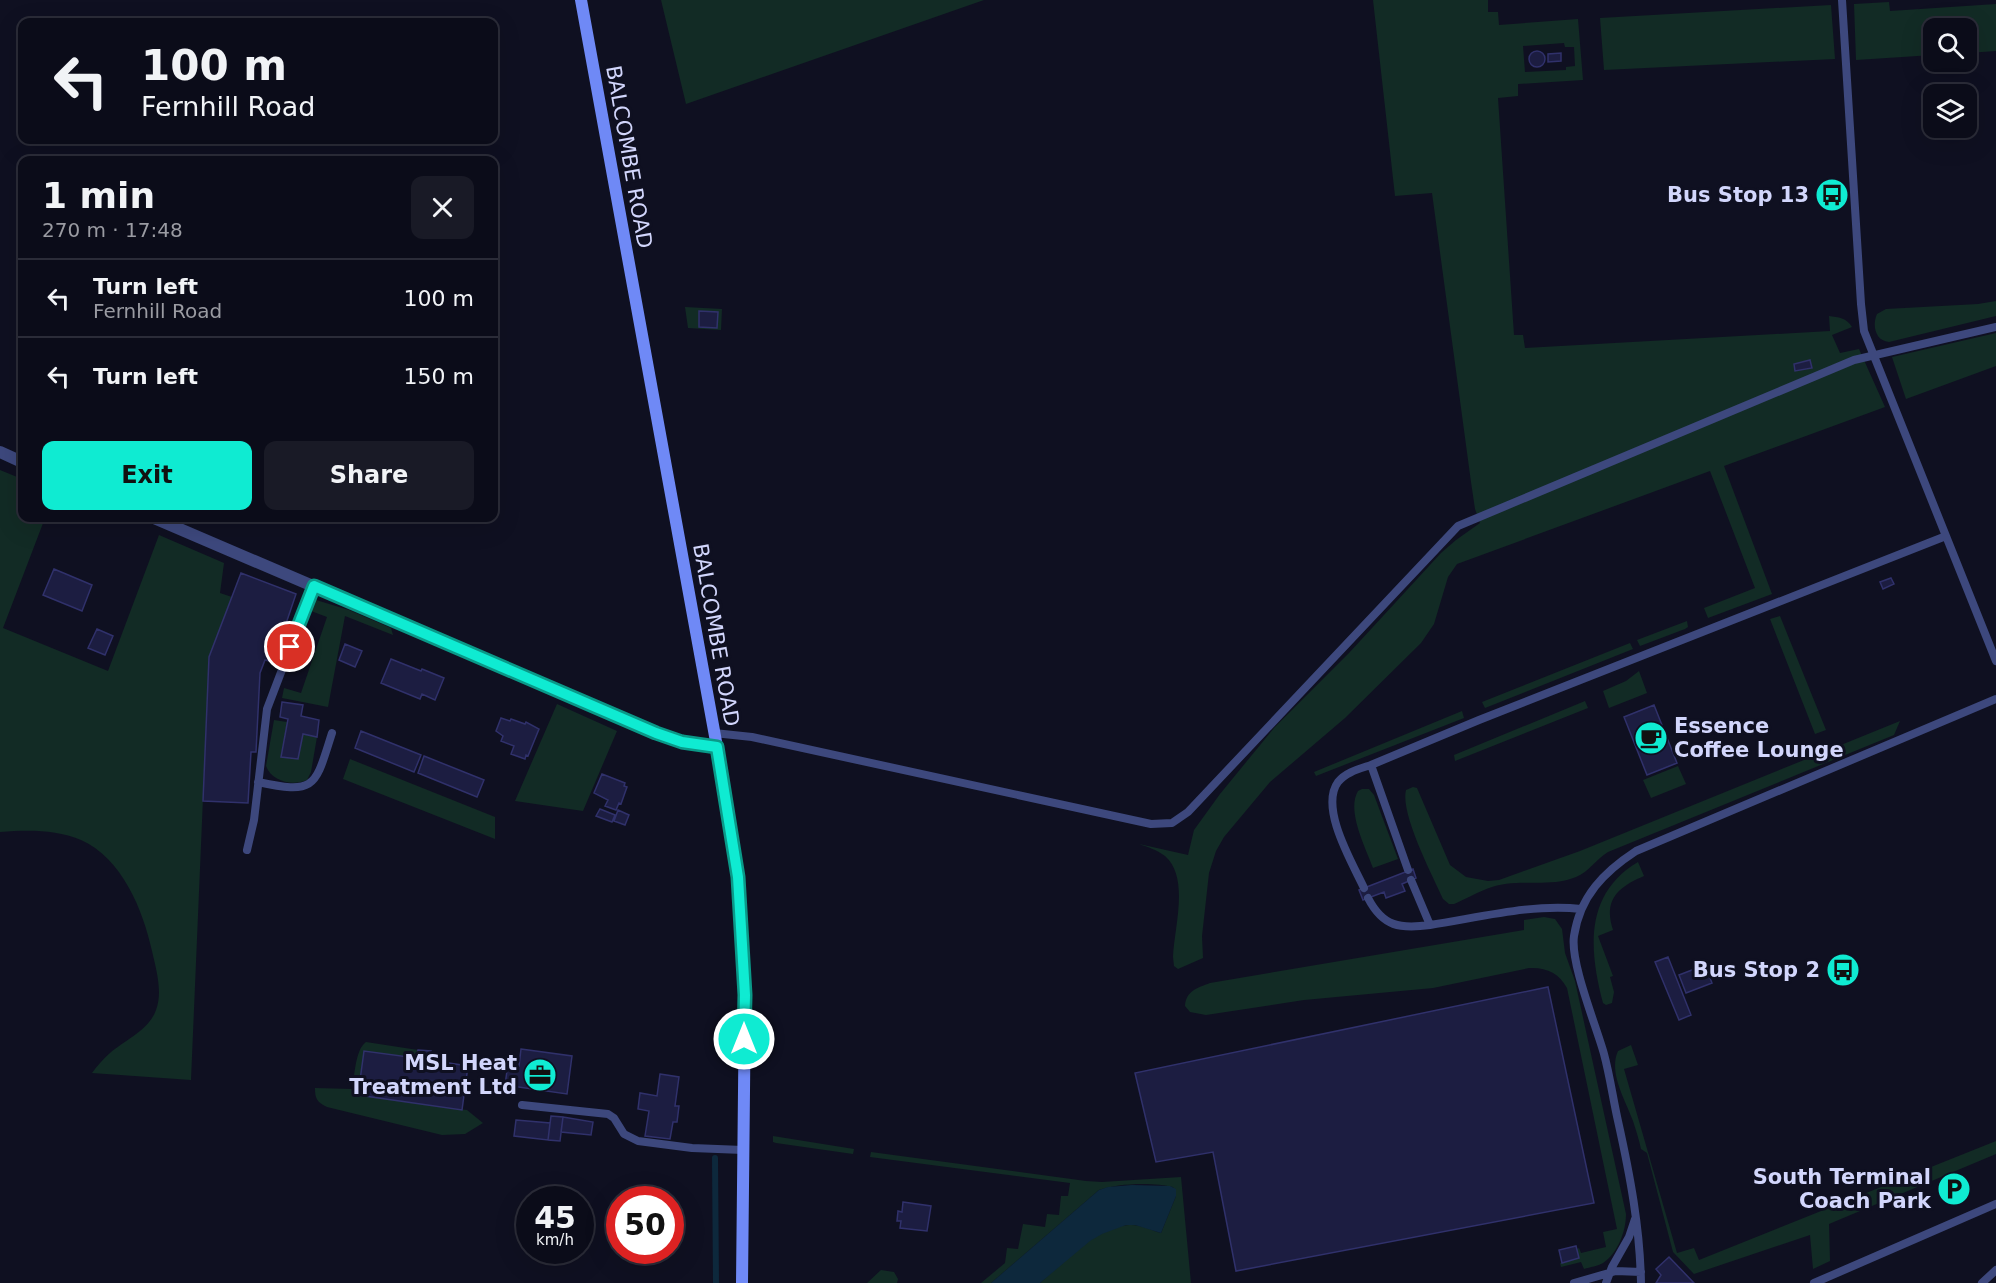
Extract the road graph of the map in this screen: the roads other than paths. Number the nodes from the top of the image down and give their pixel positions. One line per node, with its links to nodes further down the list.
1 (581, 0): 13 (main road, BALCOMBE ROAD)
2 (1842, 0): 4 (lane)
3 (1996, 327): 4 (lane)
4 (1872, 355): 8 (lane); 13 (lane)
5 (0, 452): 6 (street)
6 (18, 460)
7 (163, 522): 9 (street)
8 (1946, 536): 10 (lane); 15 (lane)
9 (314, 586): 14 (street); 16 (lane)
10 (1996, 661)
11 (1996, 699): 22 (lane)
12 (332, 733): 16 (lane)
13 (714, 733): 14 (main road, BALCOMBE ROAD)
14 (717, 747): 25 (main road, BALCOMBE ROAD)
15 (1371, 765): 18 (lane); 20 (lane)
16 (258, 782): 17 (lane)
17 (247, 850)
18 (1408, 870)
19 (1411, 880): 23 (lane)
20 (1364, 888)
21 (1368, 898): 23 (lane)
22 (1581, 909): 23 (lane); 27 (lane)
23 (1430, 925)
24 (522, 1105): 25 (lane)
25 (743, 1150): 31 (main road, BALCOMBE ROAD)
26 (1996, 1204): 35 (lane)
27 (1636, 1216): 29 (lane); 30 (lane)
28 (1996, 1270): 36 (lane)
29 (1641, 1272): 30 (lane); 34 (lane)
30 (1609, 1273): 32 (lane); 33 (lane)
31 (742, 1283)
32 (1576, 1283)
33 (1606, 1283)
34 (1641, 1283)
35 (1814, 1283)
36 (1982, 1283)

